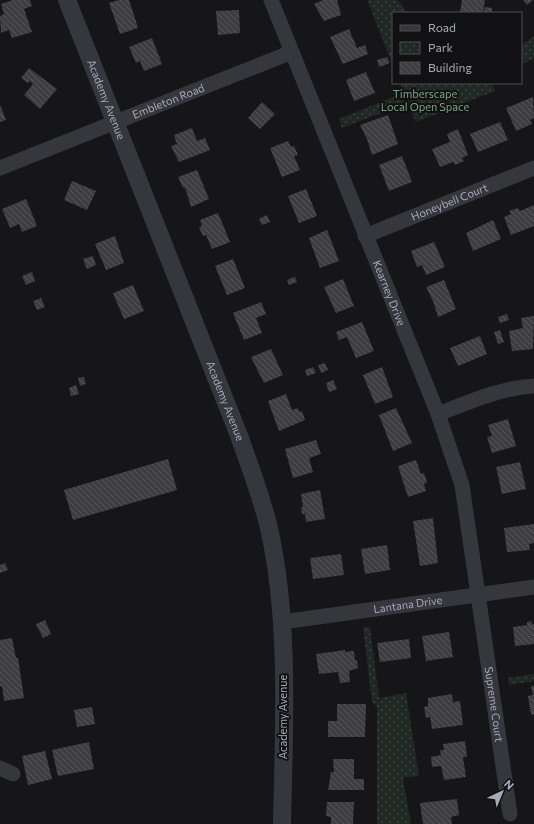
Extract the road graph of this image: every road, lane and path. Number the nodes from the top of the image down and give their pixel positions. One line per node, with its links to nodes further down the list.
1 (67, 0): 4 (street, Academy Avenue)
2 (271, 0): 3 (street, Kearney Drive)
3 (292, 52): 4 (street, Embleton Road); 7 (street, Kearney Drive)
4 (114, 123): 5 (street, Embleton Road); 12 (street, Academy Avenue)
5 (0, 168)
6 (534, 168): 7 (street, Honeybell Court)
7 (365, 236): 9 (street, Kearney Drive)
8 (534, 386): 9 (street)
9 (438, 414): 11 (street, Kearney Drive)
10 (534, 587): 11 (street, Lantana Drive)
11 (478, 595): 12 (street, Lantana Drive); 13 (street, Supreme Court)
12 (282, 622): 14 (street, Academy Avenue)
13 (510, 814)
14 (282, 824)

